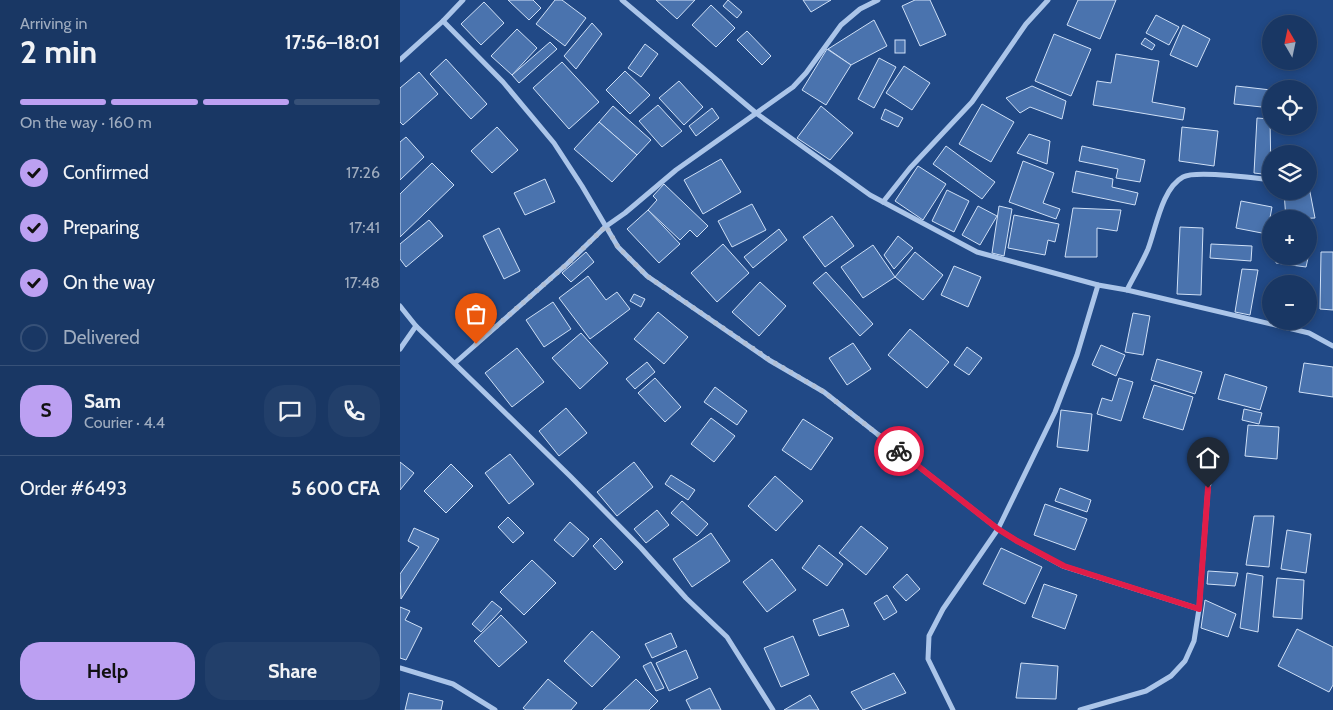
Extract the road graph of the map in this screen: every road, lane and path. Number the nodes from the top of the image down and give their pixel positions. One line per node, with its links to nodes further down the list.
1 (463, 0): 5 (street)
2 (622, 0): 7 (street)
3 (878, 0): 7 (street)
4 (1048, 0): 9 (street)
5 (443, 21): 6 (street); 10 (street)
6 (400, 60)
7 (756, 113): 9 (street); 10 (street)
8 (1262, 179): 12 (street)
9 (884, 202): 11 (street)
10 (606, 226): 17 (street); 19 (street)
11 (1098, 285): 12 (street); 19 (street)
12 (1127, 290): 15 (street)
13 (400, 306): 14 (street)
14 (416, 326): 16 (street); 17 (street)
15 (1332, 346)
16 (400, 350)
17 (455, 363): 23 (street)
18 (1214, 463): 20 (street)
19 (998, 529): 20 (street); 24 (street)
20 (1199, 609): 25 (street)
21 (400, 668): 22 (street)
22 (495, 710)
23 (774, 710)
24 (953, 710)
25 (1080, 710)

